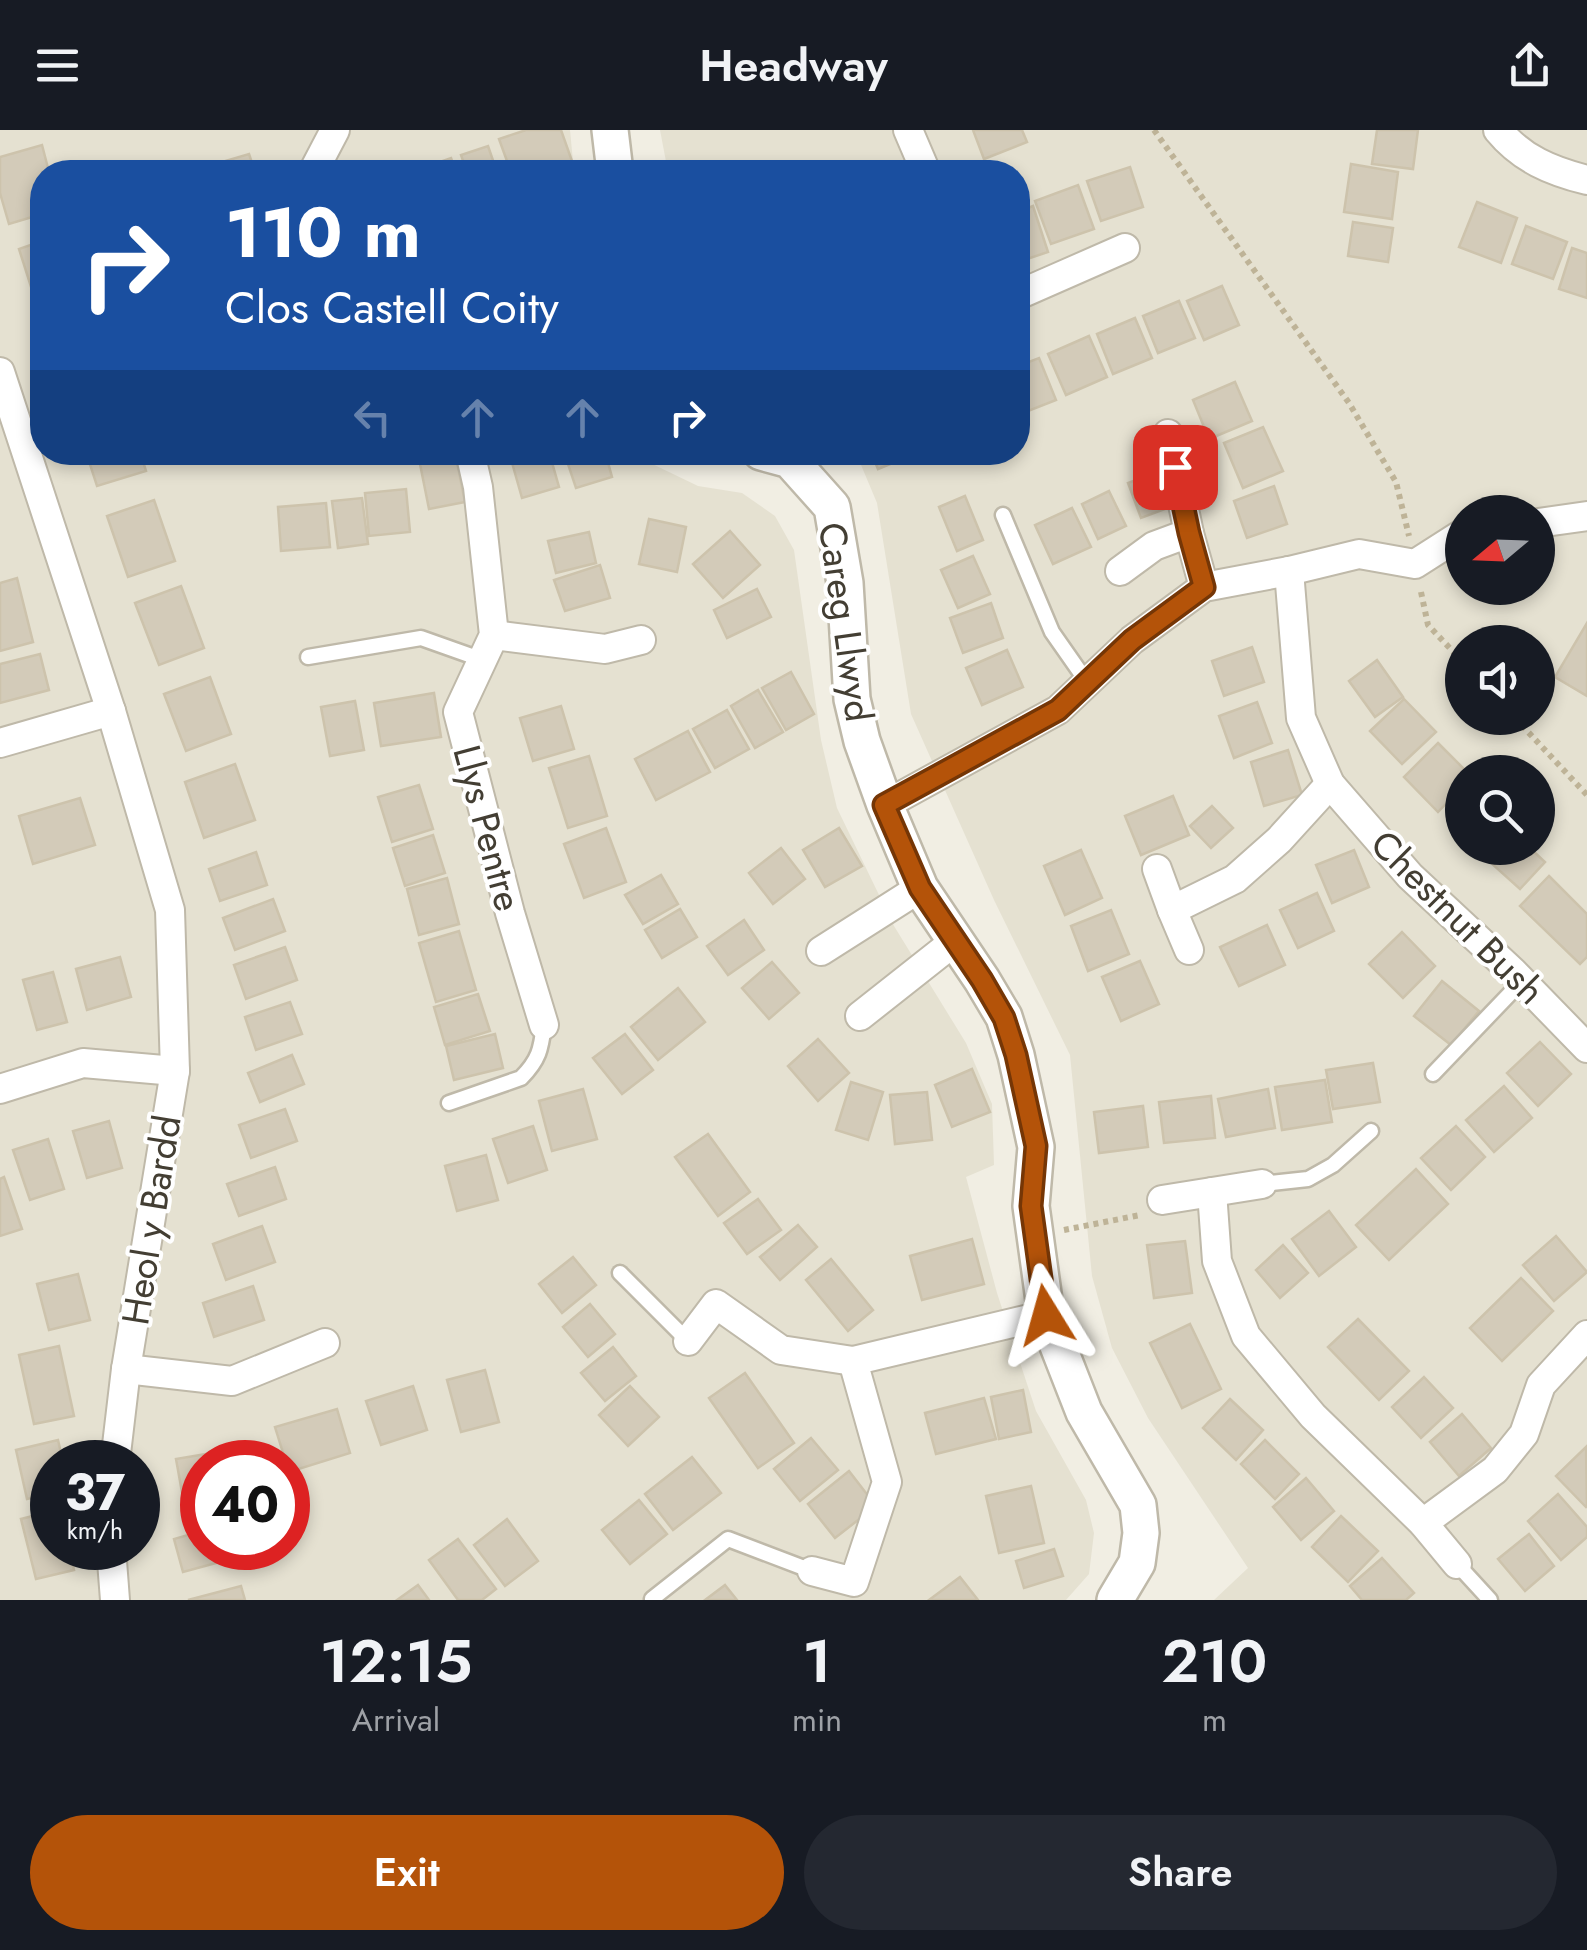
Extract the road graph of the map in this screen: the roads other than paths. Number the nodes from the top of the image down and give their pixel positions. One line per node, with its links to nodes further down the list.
1 (335, 130): 5 (street)
2 (610, 130): 6 (street)
3 (908, 130): 7 (street)
4 (1498, 130): 8 (street)
5 (320, 160)
6 (614, 160)
7 (921, 160)
8 (1587, 180)
9 (1124, 248): 10 (street)
10 (1030, 290)
11 (0, 372): 12 (street, Heol y Bardd)
12 (6, 410): 28 (street, Heol y Bardd)
13 (1168, 434): 19 (street)
14 (473, 465): 25 (street)
15 (794, 465): 31 (street, Careg Llwyd)
16 (1003, 516): 27 (lane)
17 (1587, 516): 18 (street)
18 (1555, 521)
19 (1189, 533): 21 (street); 23 (street)
20 (1445, 545): 22 (street)
21 (1120, 571)
22 (1289, 572): 23 (street); 30 (street, Chestnut Bush)
23 (1204, 587): 27 (street)
24 (641, 640): 25 (street)
25 (488, 648): 26 (lane); 40 (street, Llys Pentre)
26 (308, 657)
27 (1087, 682): 31 (street)
28 (111, 711): 29 (street); 42 (street, Heol y Bardd)
29 (0, 743)
30 (1330, 784): 34 (street); 38 (street, Chestnut Bush)
31 (884, 805): 33 (street, Careg Llwyd)
32 (1157, 869): 34 (street)
33 (920, 888): 35 (street, Careg Llwyd); 37 (street)
34 (1172, 910): 36 (street)
35 (955, 941): 39 (street); 51 (street, Careg Llwyd)
36 (1189, 950)
37 (821, 952)
38 (1522, 981): 41 (street, Chestnut Bush); 43 (lane)
39 (860, 1016)
40 (544, 1025): 45 (lane)
41 (1587, 1048)
42 (175, 1071): 44 (street, Heol y Bardd); 56 (street, Heol y Bardd)
43 (1433, 1074)
44 (0, 1088)
45 (448, 1103)
46 (1371, 1131): 47 (lane)
47 (1262, 1184): 48 (street)
48 (1212, 1192): 49 (street); 58 (street)
49 (1162, 1200)
50 (620, 1273): 53 (lane)
51 (1046, 1315): 55 (street); 65 (street, Careg Llwyd)
52 (1587, 1335): 58 (street)
53 (688, 1341): 55 (street)
54 (325, 1342): 56 (street, Heol y Bardd)
55 (852, 1361): 62 (street)
56 (126, 1369): 57 (street, Heol y Bardd)
57 (118, 1440)
58 (1423, 1523): 59 (street)
59 (1457, 1564): 66 (lane)
60 (113, 1570): 64 (street)
61 (812, 1571): 62 (street); 63 (lane)
62 (854, 1591)
63 (652, 1598)
64 (116, 1600)
65 (1115, 1600)
66 (1490, 1600)

